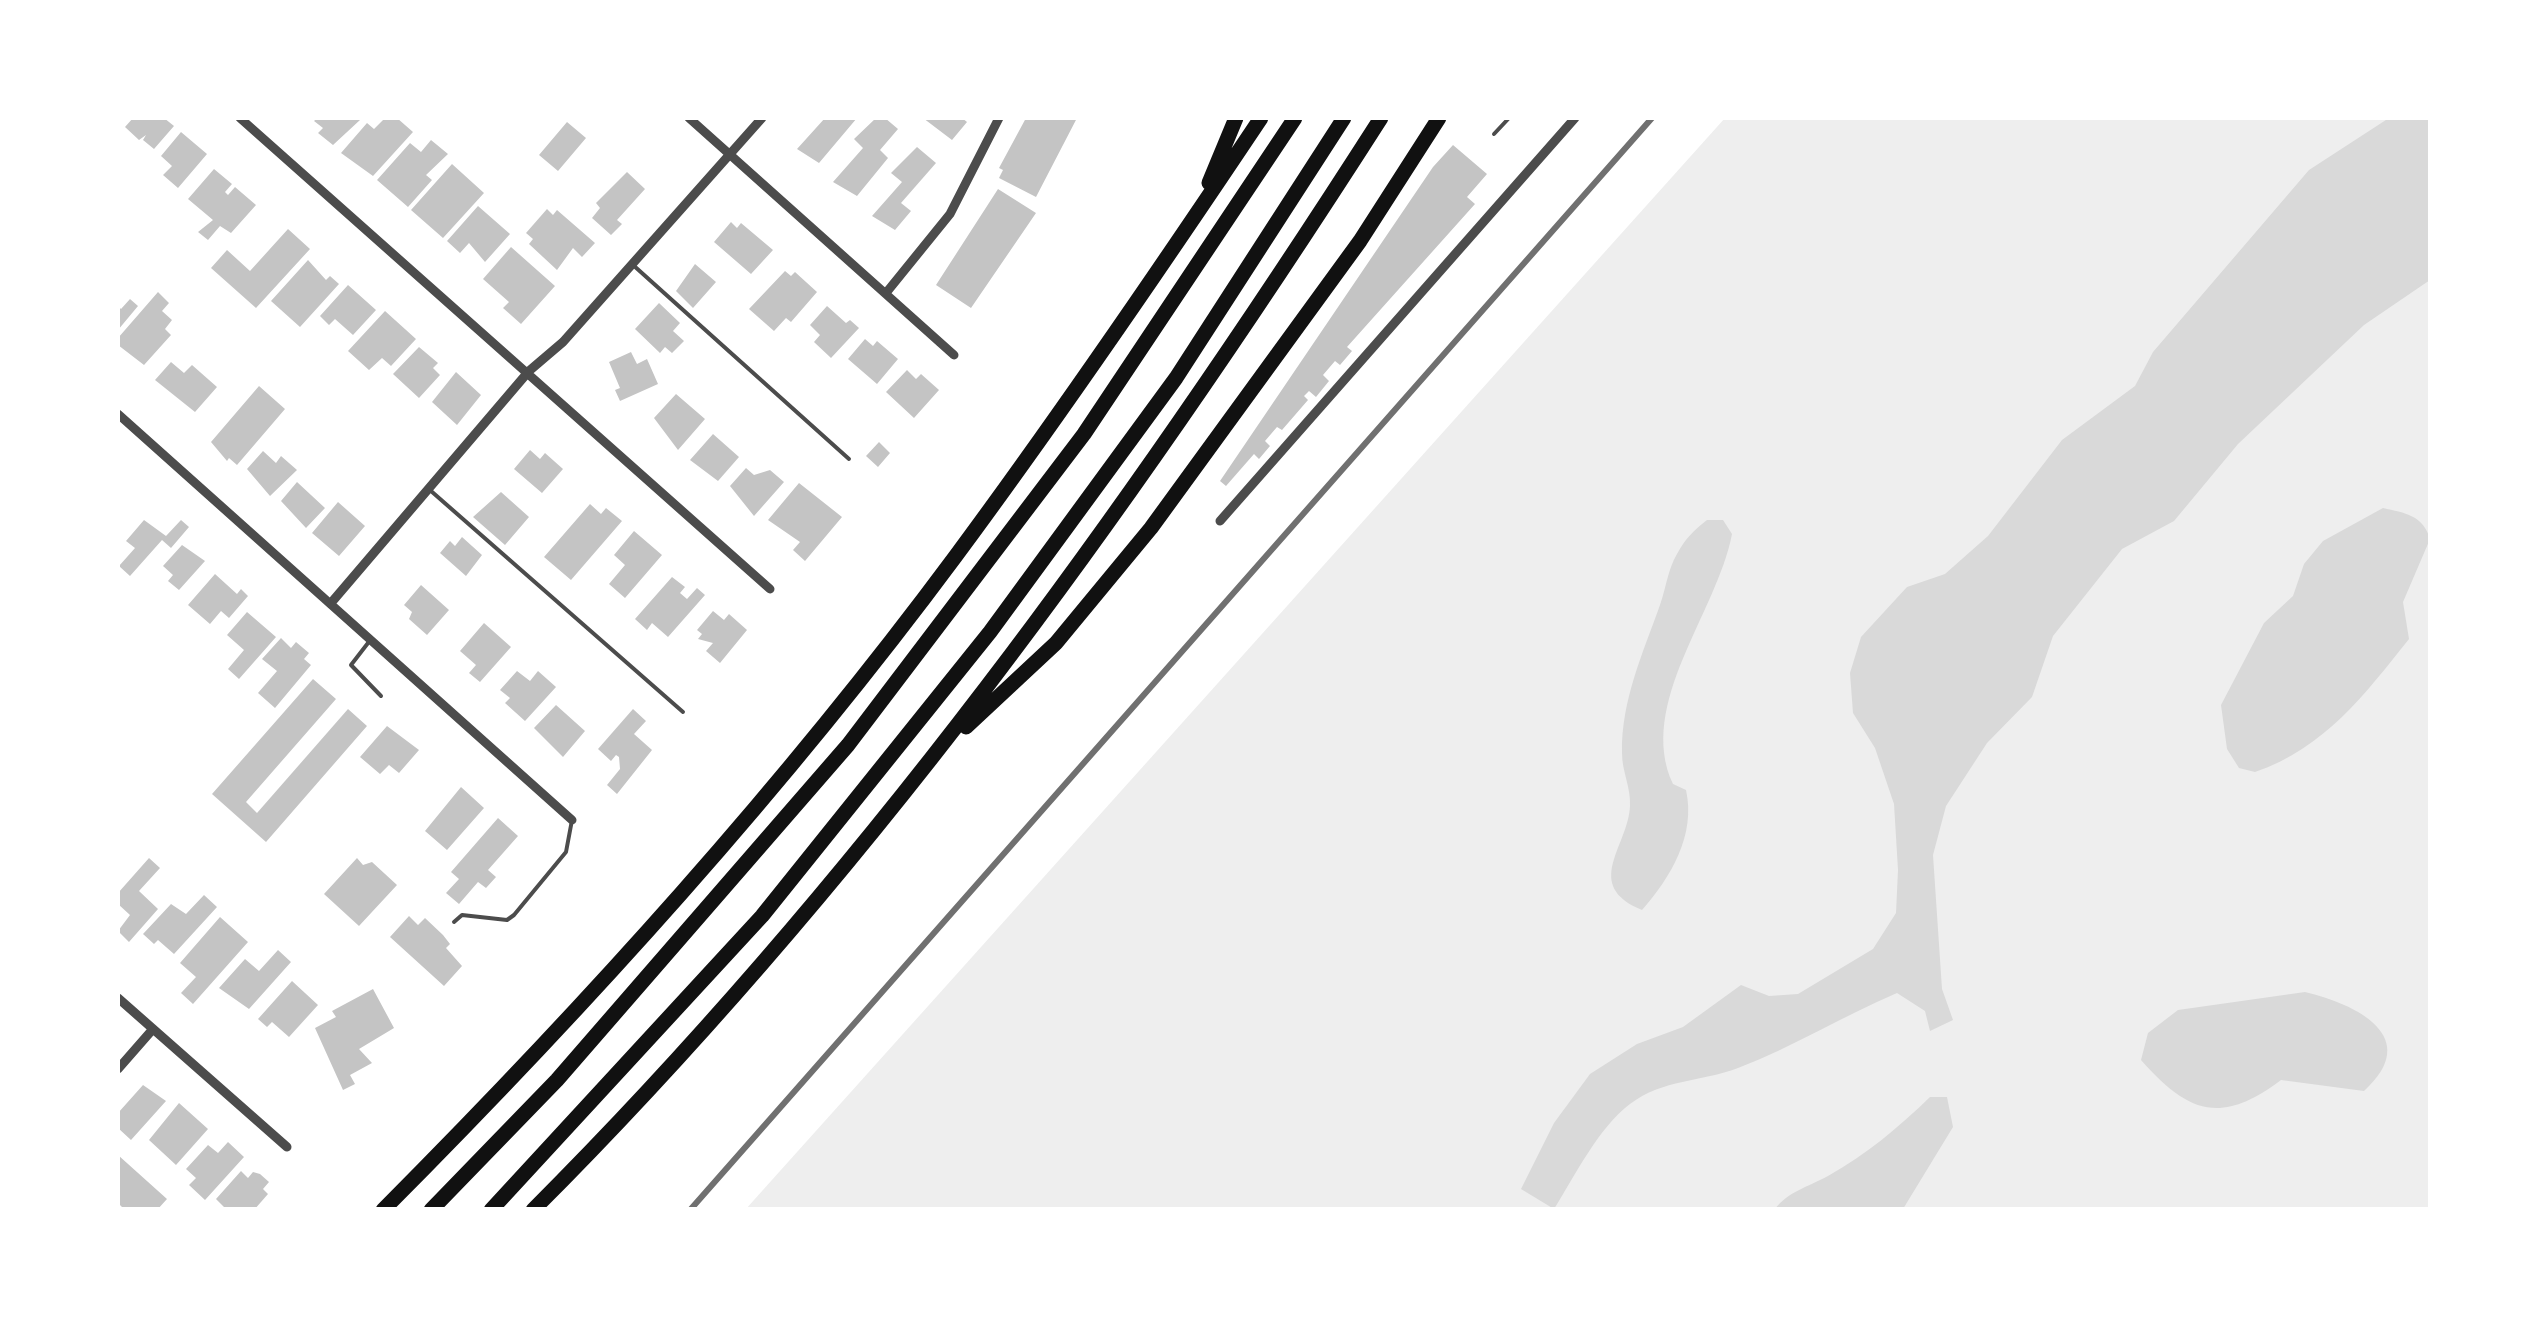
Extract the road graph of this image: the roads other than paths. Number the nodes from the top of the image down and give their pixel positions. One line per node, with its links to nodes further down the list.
1 (240, 118): 19 (street)
2 (690, 118): 14 (street)
3 (762, 118): 14 (street)
4 (999, 118): 17 (street)
5 (1236, 118): 15 (highway)
6 (1261, 118): 15 (highway)
7 (1295, 118): 37 (highway)
8 (1344, 118): 38 (highway)
9 (1381, 118): 29 (highway)
10 (1438, 118): 29 (highway)
11 (1509, 118): 13 (lane)
12 (1575, 118): 23 (street)
13 (1494, 134)
14 (731, 154): 16 (street); 17 (street)
15 (1195, 216): 36 (highway)
16 (632, 264): 19 (street); 21 (lane)
17 (886, 294): 18 (street)
18 (954, 355)
19 (528, 371): 22 (street); 24 (street)
20 (118, 414): 25 (street)
21 (849, 458)
22 (429, 488): 25 (street); 28 (lane)
23 (1220, 521)
24 (770, 589)
25 (331, 603): 26 (street)
26 (372, 640): 27 (lane); 30 (street)
27 (381, 696)
28 (683, 712)
29 (941, 750): 39 (highway)
30 (572, 820): 31 (lane)
31 (454, 922)
32 (118, 998): 33 (street)
33 (153, 1030): 34 (street); 35 (street)
34 (118, 1069)
35 (287, 1147)
36 (383, 1210)
37 (431, 1210)
38 (491, 1210)
39 (534, 1210)

